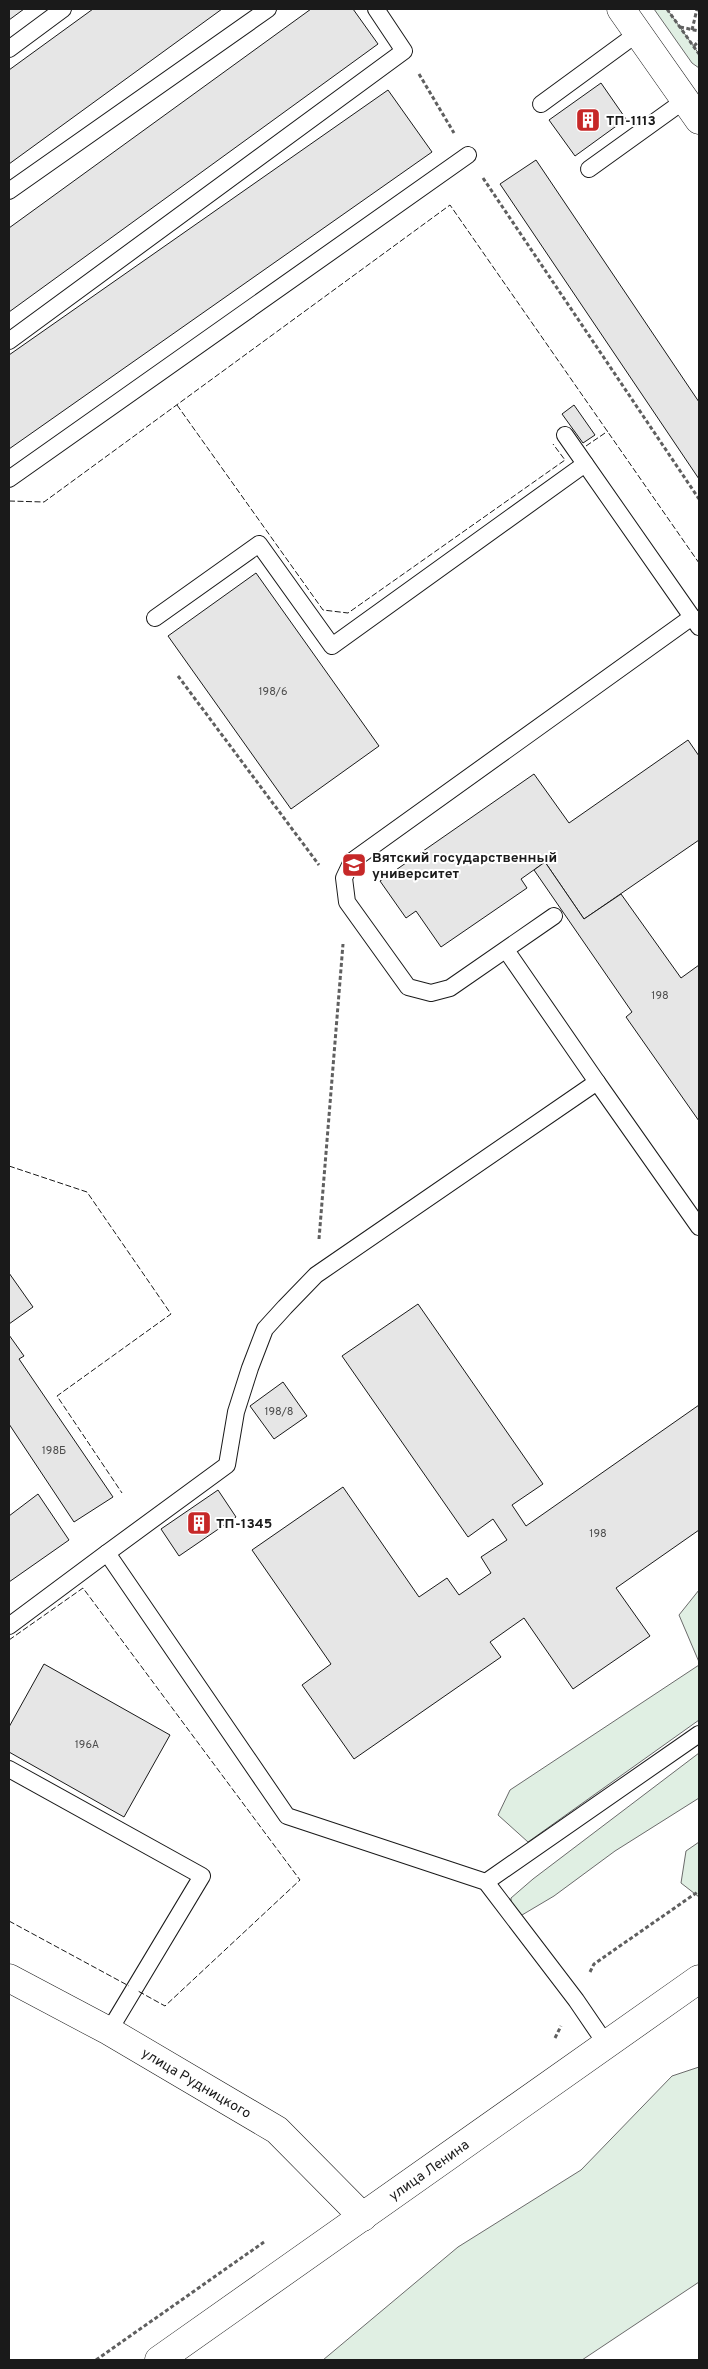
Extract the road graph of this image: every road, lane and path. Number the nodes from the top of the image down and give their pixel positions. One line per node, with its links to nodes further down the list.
1 (63, 9): 13 (lane)
2 (268, 9): 20 (lane)
3 (376, 9): 14 (lane)
4 (621, 9): 10 (main road)
5 (668, 9): 7 (path)
6 (697, 9): 8 (path)
7 (680, 27): 8 (path); 12 (path)
8 (692, 30): 9 (path)
9 (699, 31)
10 (638, 33): 16 (lane); 17 (main road)
11 (699, 41): 12 (path)
12 (694, 46): 15 (path)
13 (9, 48)
14 (404, 51): 18 (path); 21 (lane)
15 (699, 54)
16 (541, 104)
17 (695, 112): 19 (lane)
18 (468, 155): 24 (lane); 25 (path)
19 (589, 169)
20 (9, 191)
21 (9, 341)
22 (565, 436): 23 (lane)
23 (585, 464): 26 (lane); 27 (lane)
24 (9, 479)
25 (699, 499)
26 (155, 618)
27 (696, 622): 29 (lane)
28 (178, 676): 29 (path)
29 (347, 902): 31 (lane); 34 (path)
30 (554, 916): 31 (lane)
31 (506, 950): 32 (lane)
32 (597, 1082): 33 (lane); 34 (lane)
33 (699, 1227)
34 (316, 1275): 35 (lane)
35 (107, 1553): 36 (lane); 39 (lane)
36 (9, 1626)
37 (699, 1734): 39 (lane)
38 (9, 1769): 44 (lane)
39 (486, 1882): 43 (lane)
40 (699, 1892): 43 (path)
41 (9, 1978): 44 (main road, улица Рудницкого)
42 (699, 1979): 46 (main road, улица Ленина)
43 (576, 2000): 45 (path); 46 (lane)
44 (109, 2031): 47 (main road, улица Рудницкого)
45 (553, 2041)
46 (606, 2044): 47 (main road, улица Ленина)
47 (363, 2217): 50 (main road, улица Ленина)
48 (264, 2242): 49 (path)
49 (96, 2360)
50 (159, 2360)

